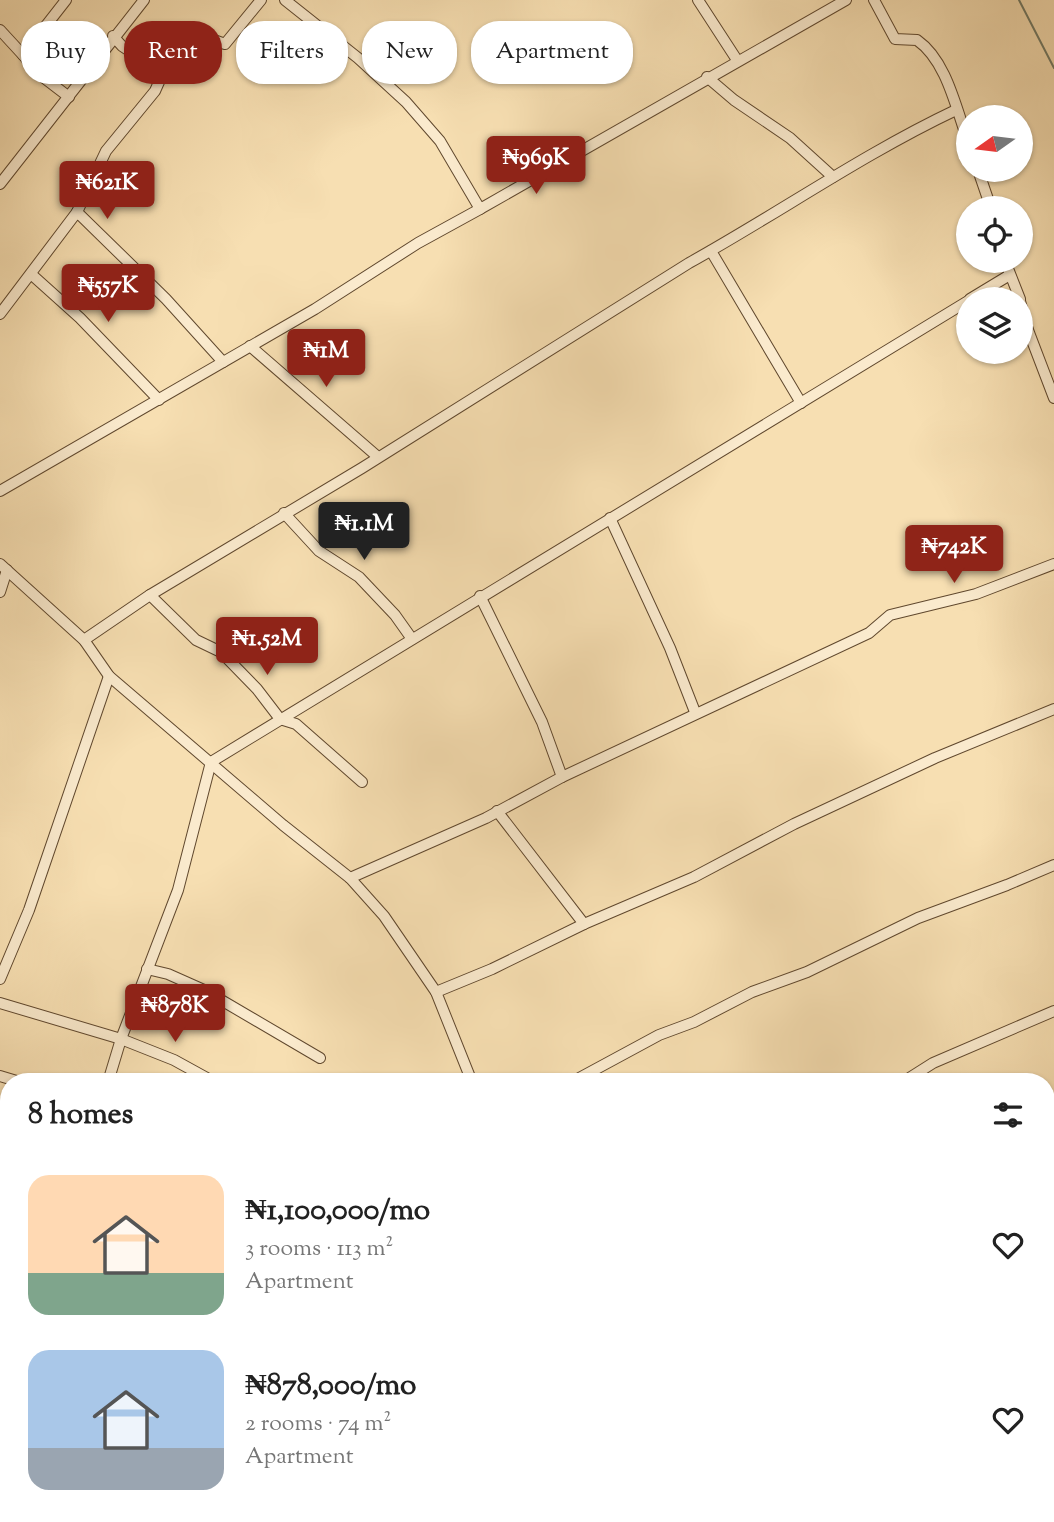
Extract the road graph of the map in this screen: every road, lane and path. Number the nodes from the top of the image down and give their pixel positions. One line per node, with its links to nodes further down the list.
1 (66, 0): 8 (street)
2 (144, 0): 10 (street)
3 (261, 0): 11 (street)
4 (285, 0): 22 (street)
5 (698, 0): 14 (street)
6 (846, 0): 14 (street)
7 (874, 0): 19 (street)
8 (50, 21)
9 (0, 30): 13 (street)
10 (113, 36): 12 (street); 18 (street)
11 (222, 43)
12 (124, 47)
13 (21, 53)
14 (737, 60): 15 (street)
15 (707, 77): 20 (street); 22 (street)
16 (52, 84): 18 (street)
17 (158, 84): 23 (street)
18 (69, 97): 21 (street)
19 (956, 110): 20 (street)
20 (833, 177): 24 (street)
21 (0, 184)
22 (480, 209): 33 (street)
23 (77, 212): 26 (street); 34 (street)
24 (711, 251): 37 (street); 38 (street)
25 (1007, 273): 27 (street)
26 (32, 274): 31 (street); 36 (street)
27 (1008, 276): 28 (street); 29 (street)
28 (990, 287)
29 (1014, 287)
30 (956, 308): 37 (street)
31 (0, 314)
32 (1033, 343): 35 (street)
33 (250, 346): 34 (street); 38 (street)
34 (223, 362): 36 (street)
35 (1054, 398)
36 (159, 400): 39 (street)
37 (801, 403): 41 (street)
38 (378, 457): 40 (street)
39 (0, 491)
40 (284, 513): 45 (street); 47 (street)
41 (610, 518): 46 (street); 51 (street)
42 (1054, 564): 51 (street)
43 (4, 567): 44 (street); 48 (street)
44 (0, 592)
45 (150, 595): 48 (street); 52 (street)
46 (480, 596): 47 (street); 54 (street)
47 (412, 639): 52 (street)
48 (84, 640): 49 (street)
49 (109, 676): 53 (street); 61 (street)
50 (1054, 709): 59 (street)
51 (695, 712): 54 (street)
52 (280, 719): 53 (street); 55 (street)
53 (211, 762): 58 (street); 60 (street)
54 (562, 777): 56 (street)
55 (362, 782)
56 (498, 811): 58 (street); 59 (street)
57 (1054, 865): 70 (street)
58 (350, 878): 62 (street)
59 (583, 924): 62 (street)
60 (147, 969): 65 (street); 66 (street)
61 (0, 979)
62 (436, 992): 69 (street)
63 (0, 1003): 65 (street)
64 (1054, 1011): 71 (street)
65 (121, 1038): 67 (street); 68 (street)
66 (320, 1058)
67 (111, 1073)
68 (198, 1073)
69 (468, 1073)
70 (589, 1073)
71 (917, 1073)

